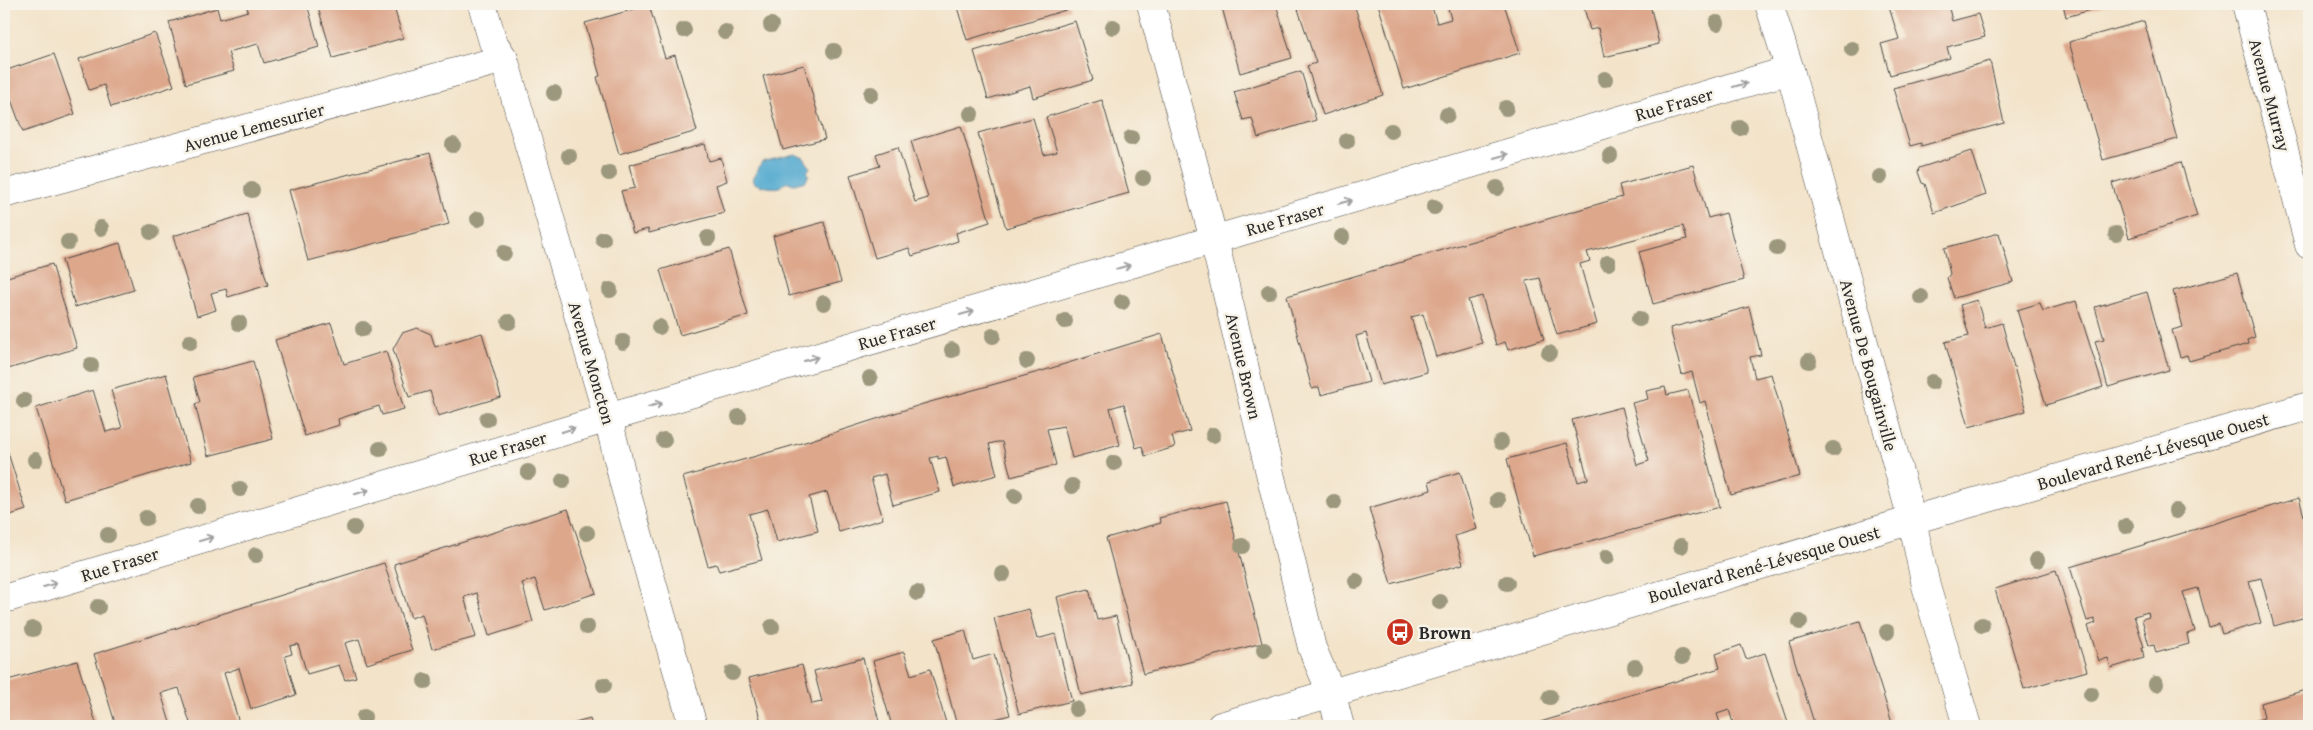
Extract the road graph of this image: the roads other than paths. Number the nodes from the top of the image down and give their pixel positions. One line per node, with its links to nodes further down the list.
1 (482, 4): 5 (street, Avenue Moncton)
2 (1151, 4): 8 (street, Avenue Brown)
3 (1769, 4): 6 (street, Avenue De Bougainville)
4 (2246, 4): 9 (street, Avenue Murray)
5 (504, 59): 7 (street, Avenue Lemesurier); 11 (street, Avenue Moncton)
6 (1790, 70): 8 (street, Rue Fraser, one-way to 6); 12 (street, Avenue De Bougainville)
7 (4, 194)
8 (1214, 240): 11 (street, Rue Fraser, one-way to 8); 14 (street, Avenue Brown)
9 (2309, 244)
10 (2309, 406): 12 (street, Boulevard René-Lévesque Ouest)
11 (608, 418): 13 (street, Rue Fraser, one-way to 11); 15 (street, Avenue Moncton)
12 (1912, 520): 14 (street, Boulevard René-Lévesque Ouest); 18 (street, Avenue De Bougainville)
13 (4, 599)
14 (1331, 692): 16 (street, Boulevard René-Lévesque Ouest); 17 (street, Avenue Brown)
15 (693, 726)
16 (1221, 726)
17 (1340, 726)
18 (1966, 726)

